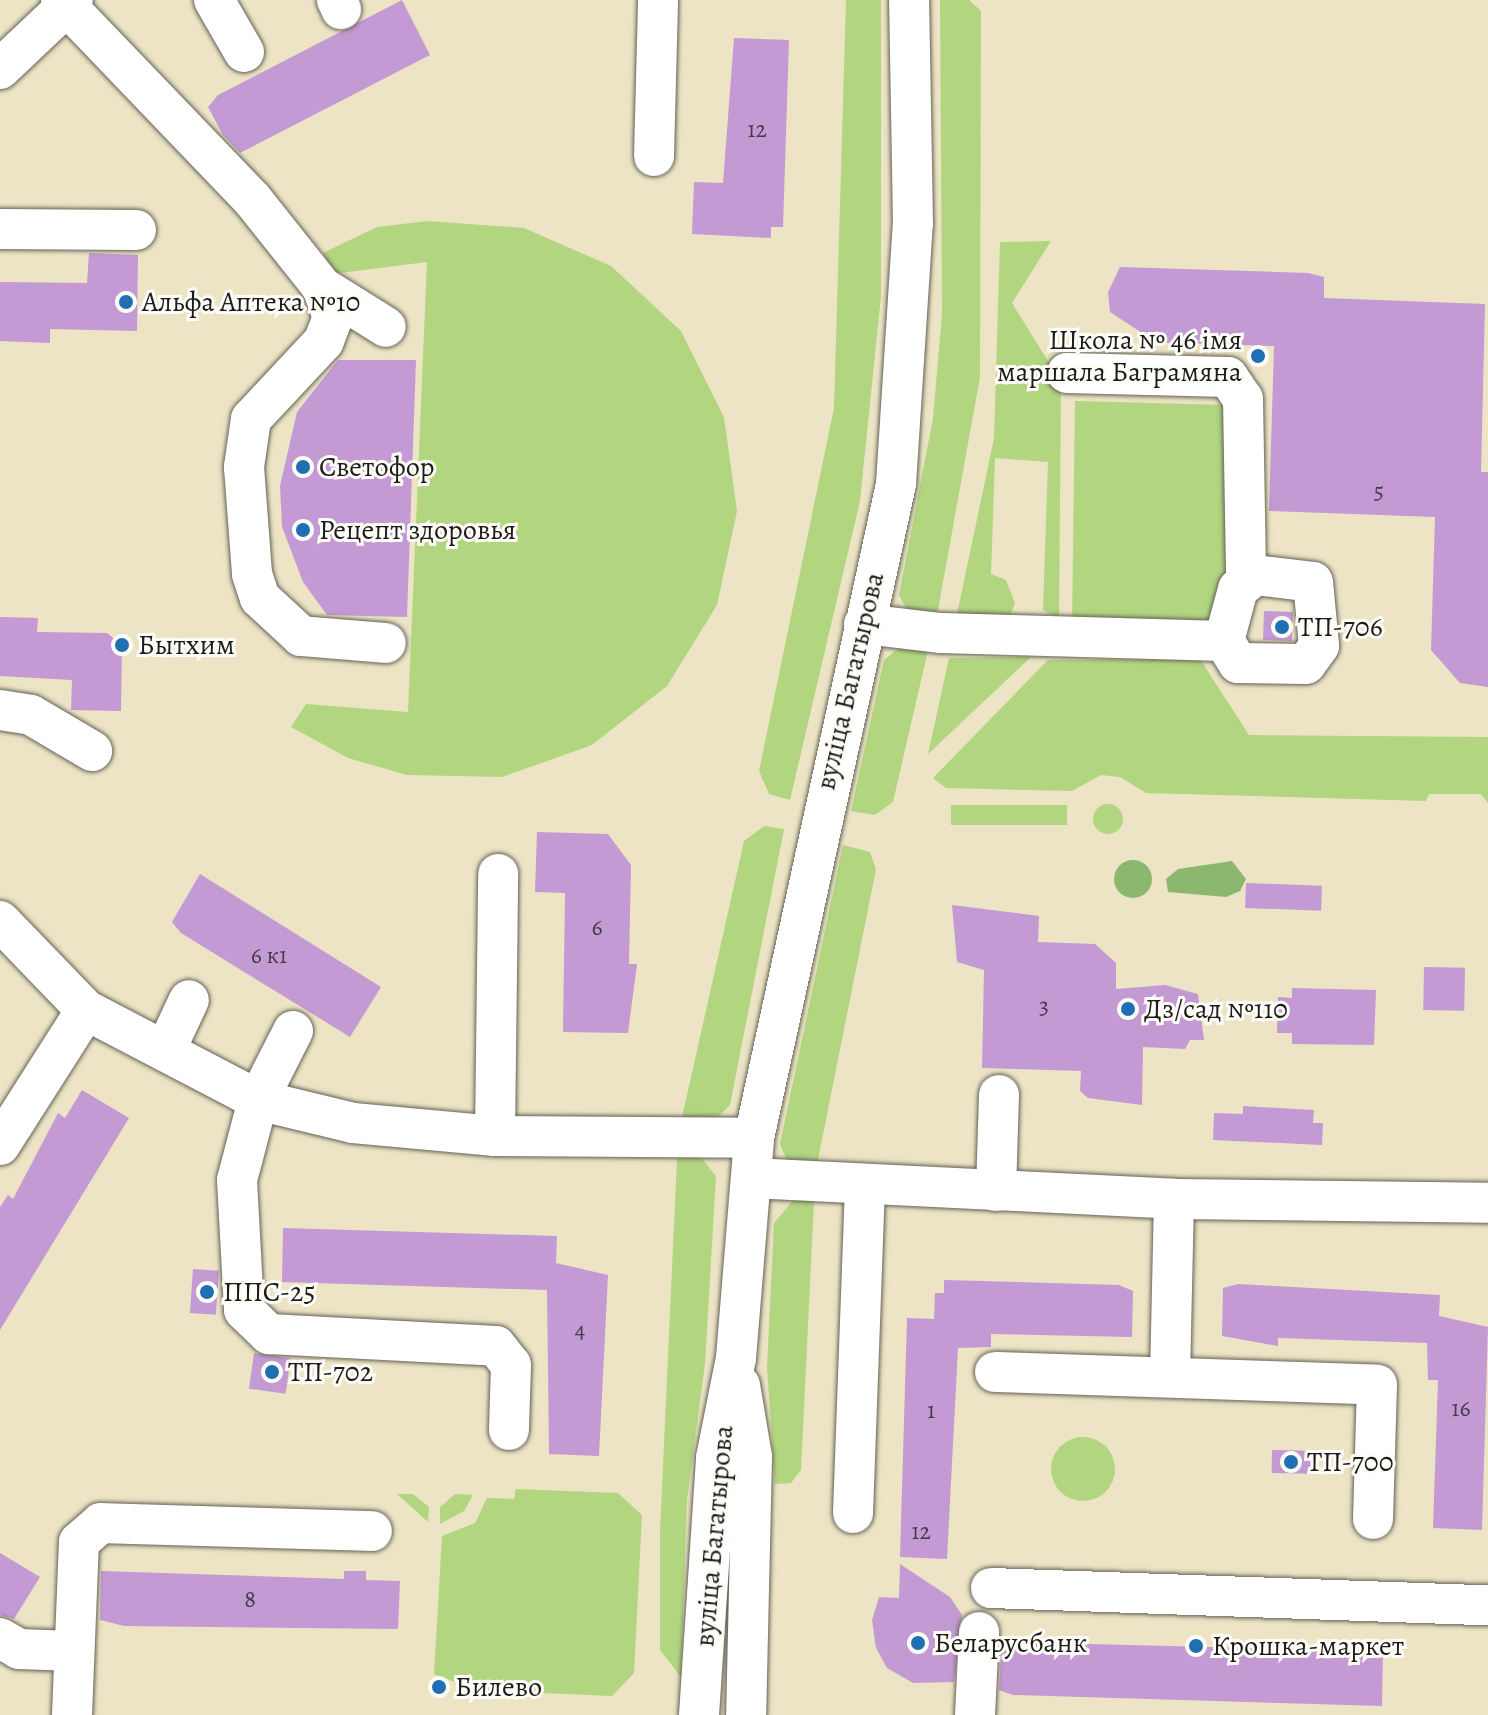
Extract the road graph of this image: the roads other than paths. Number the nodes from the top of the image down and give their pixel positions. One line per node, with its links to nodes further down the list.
1 (214, 0): 5 (street)
2 (658, 0): 7 (street)
3 (909, 0): 14 (street, вуліца Багатырова)
4 (66, 2): 6 (street); 10 (street)
5 (244, 52)
6 (0, 69)
7 (654, 156)
8 (0, 229): 9 (street)
9 (136, 230)
10 (322, 287): 11 (street); 16 (street)
11 (386, 327)
12 (1067, 373): 13 (street)
13 (1246, 579): 15 (street); 15 (street)
14 (864, 624): 15 (street); 28 (street, вуліца Багатырова)
15 (1224, 641)
16 (386, 643)
17 (0, 710): 18 (street)
18 (92, 751)
19 (498, 874): 27 (street)
20 (0, 921): 22 (street)
21 (189, 1000): 24 (street)
22 (86, 1010): 24 (street); 29 (street)
23 (293, 1031): 26 (street)
24 (165, 1051): 26 (street)
25 (999, 1095): 32 (street)
26 (258, 1100): 27 (street); 38 (street)
27 (495, 1136): 28 (street)
28 (754, 1138): 30 (street, вуліца Багатырова)
29 (0, 1145)
30 (751, 1178): 31 (street); 35 (street, вуліца Багатырова)
31 (865, 1187): 32 (street); 39 (street)
32 (996, 1191): 33 (street)
33 (1174, 1199): 34 (street); 37 (street)
34 (1488, 1203)
35 (736, 1358): 48 (street, вуліца Багатырова); 49 (street, вуліца Багатырова)
36 (995, 1372): 37 (street)
37 (1170, 1376): 40 (street)
38 (509, 1430)
39 (853, 1513)
40 (1373, 1519)
41 (372, 1531): 46 (street)
42 (991, 1588): 43 (street)
43 (1488, 1605)
44 (979, 1632): 50 (street)
45 (0, 1638): 46 (street)
46 (73, 1651): 47 (street)
47 (72, 1715)
48 (699, 1715)
49 (746, 1715)
50 (975, 1715)

